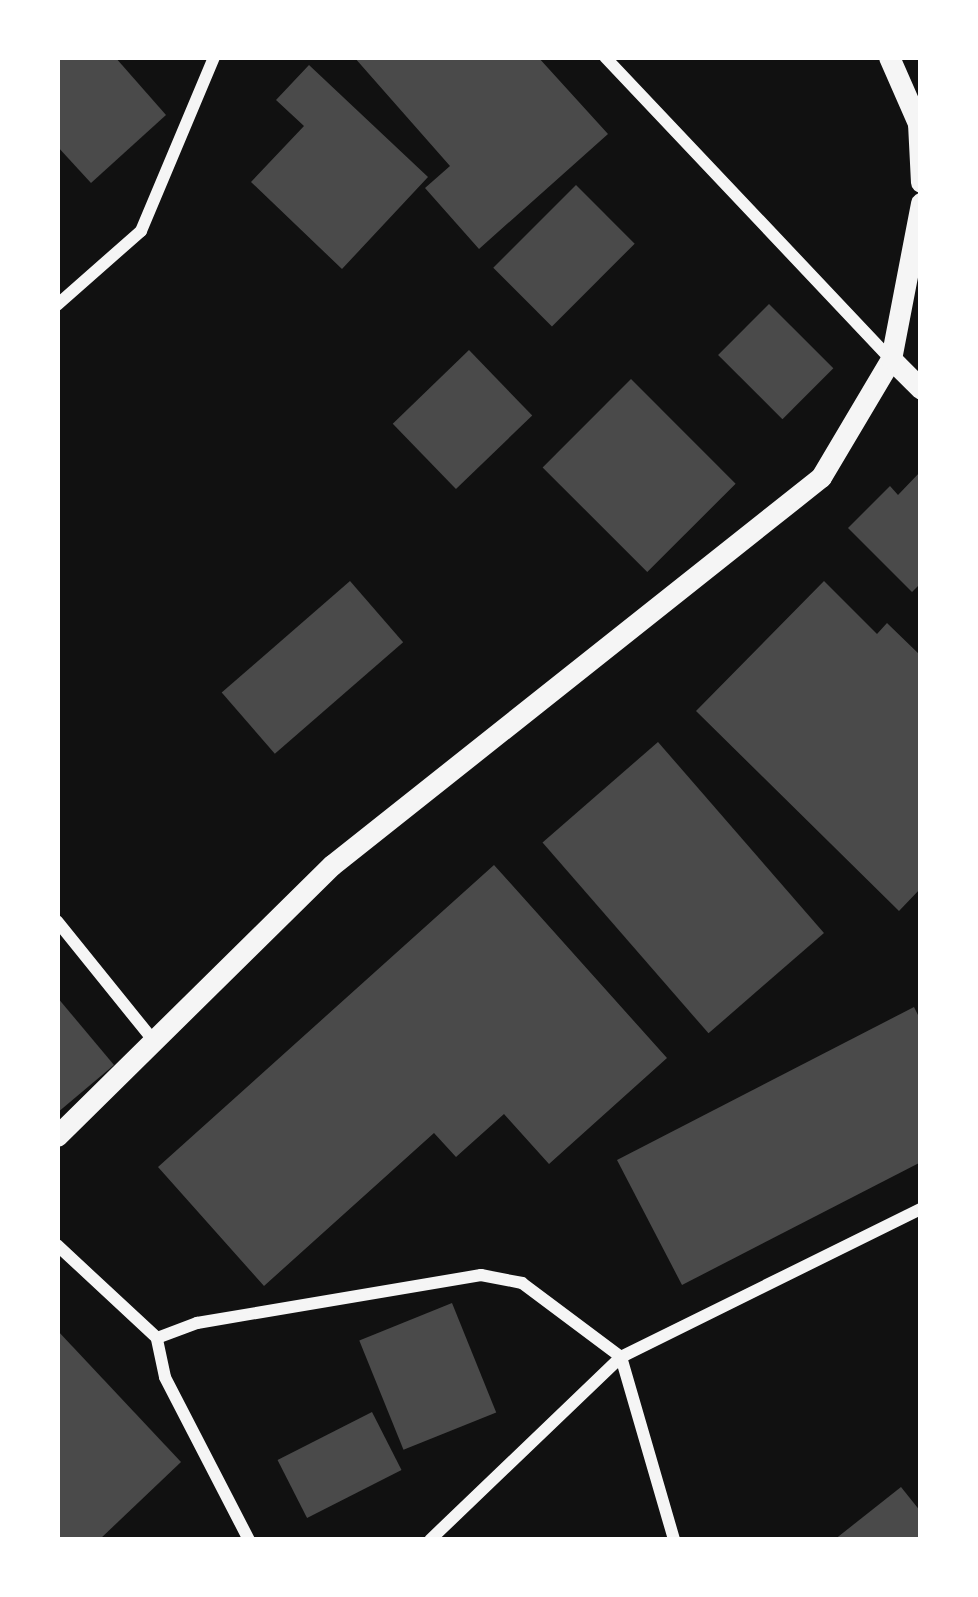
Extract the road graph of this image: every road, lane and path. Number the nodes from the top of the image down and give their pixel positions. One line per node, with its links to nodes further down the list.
1 (214, 57): 6 (street)
2 (604, 57): 7 (street)
3 (889, 57): 4 (street)
4 (921, 182)
5 (921, 202): 7 (street)
6 (57, 305)
7 (891, 359): 8 (street); 10 (street)
8 (921, 389)
9 (57, 921): 10 (street)
10 (154, 1041): 11 (street)
11 (57, 1136)
12 (921, 1209): 15 (street)
13 (57, 1246): 14 (street)
14 (157, 1338): 15 (street); 16 (street)
15 (620, 1357): 17 (street); 18 (street)
16 (249, 1540)
17 (430, 1540)
18 (674, 1540)

